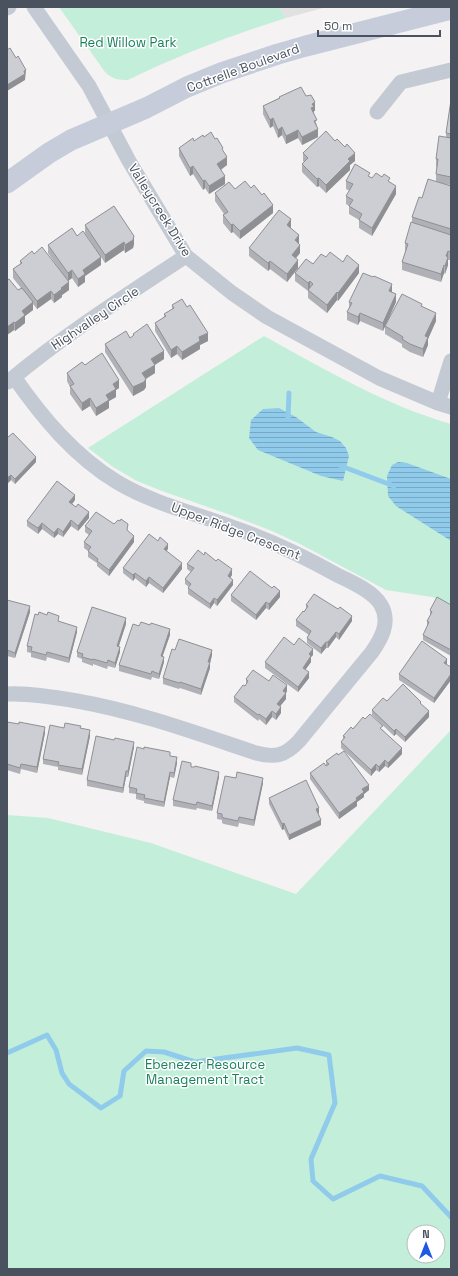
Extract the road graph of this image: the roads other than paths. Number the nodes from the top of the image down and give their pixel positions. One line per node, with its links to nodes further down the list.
1 (34, 7): 5 (street, Valleycreek Drive)
2 (451, 9): 5 (main road, Cottrelle Boulevard)
3 (451, 70): 4 (street)
4 (377, 112)
5 (109, 123): 6 (main road, Cottrelle Boulevard); 7 (street, Valleycreek Drive)
6 (7, 183)
7 (186, 256): 9 (street, Highvalley Circle); 10 (street, Valleycreek Drive)
8 (451, 361): 10 (street)
9 (11, 380): 11 (street, Upper Ridge Crescent)
10 (444, 405)
11 (7, 694)

